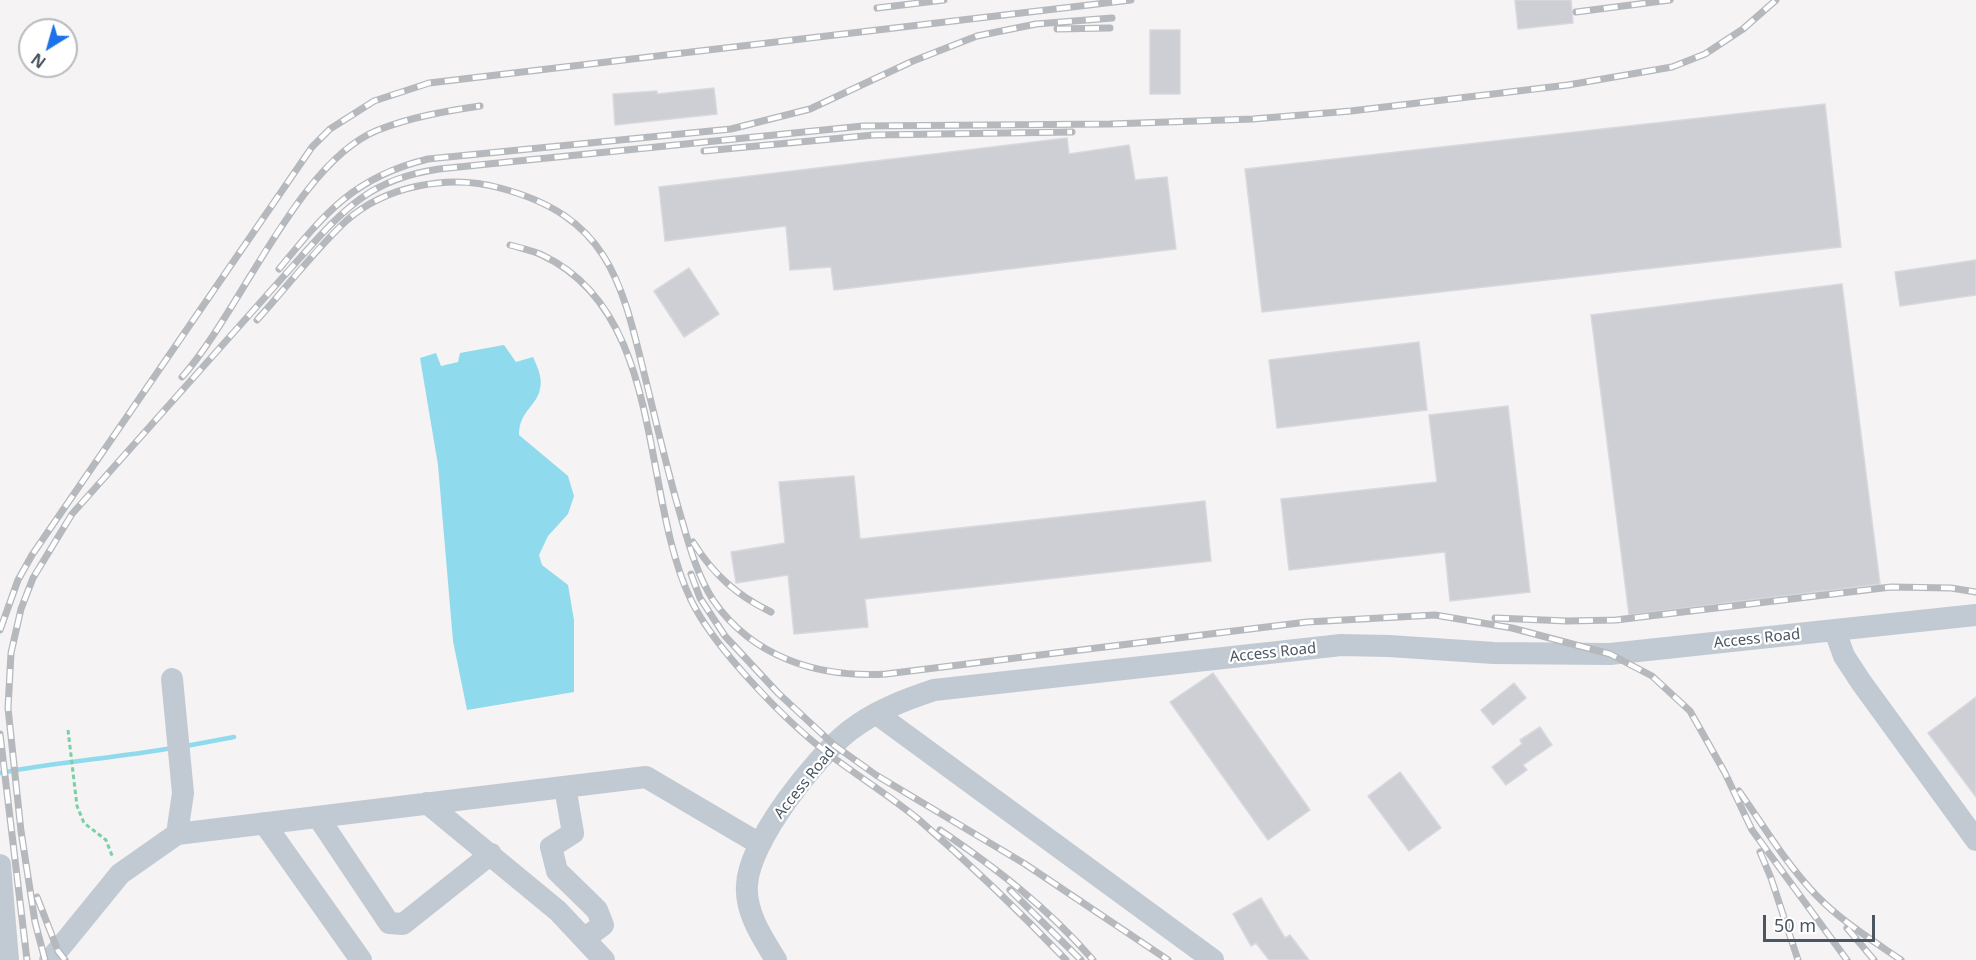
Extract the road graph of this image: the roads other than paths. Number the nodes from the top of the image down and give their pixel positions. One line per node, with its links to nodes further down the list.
1 (1976, 615): 2 (lane, Access Road)
2 (1835, 631): 4 (lane, Access Road); 10 (lane)
3 (172, 679): 9 (lane)
4 (877, 714): 11 (lane, Access Road); 20 (lane)
5 (565, 787): 6 (lane); 11 (lane); 14 (lane)
6 (428, 803): 7 (lane); 12 (lane)
7 (318, 817): 8 (lane); 12 (lane)
8 (264, 824): 9 (lane); 17 (lane)
9 (177, 834): 16 (lane)
10 (1976, 840)
11 (759, 843): 19 (lane, Access Road)
12 (491, 854): 14 (lane)
13 (0, 865): 15 (lane)
14 (585, 938): 18 (lane)
15 (8, 960)
16 (50, 960)
17 (362, 960)
18 (604, 960)
19 (776, 960)
20 (1213, 960)

